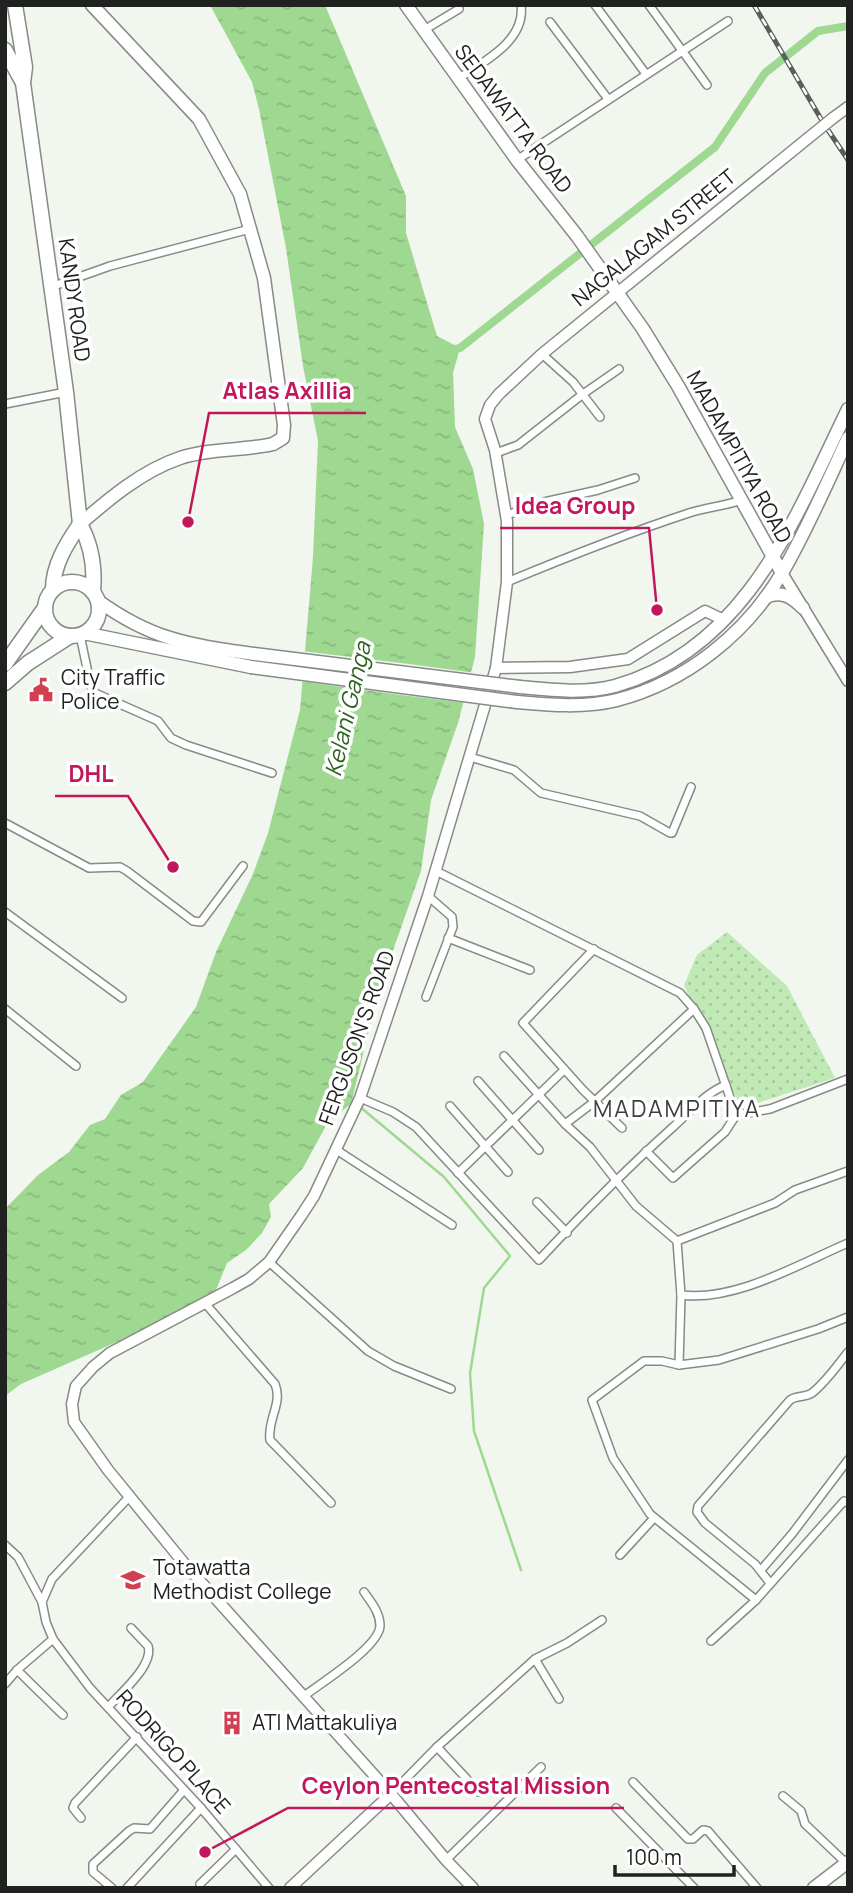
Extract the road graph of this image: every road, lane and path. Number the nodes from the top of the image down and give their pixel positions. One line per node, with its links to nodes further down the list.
1 (92, 5): 21 (main road)
2 (406, 5): 10 (main road, SEDAWATTA ROAD)
3 (521, 5): 15 (street)
4 (595, 5): 14 (street)
5 (649, 5): 12 (street)
6 (459, 9): 10 (street)
7 (13, 10): 11 (highway); 16 (highway, KANDY ROAD)
8 (728, 21): 12 (street)
9 (550, 22): 18 (street)
10 (424, 30): 15 (main road, SEDAWATTA ROAD)
11 (5, 32)
12 (682, 51): 14 (street); 17 (street)
13 (8, 57): 16 (highway, KANDY ROAD)
14 (646, 74): 18 (street)
15 (458, 79): 20 (main road, SEDAWATTA ROAD)
16 (23, 83): 23 (highway, KANDY ROAD)
17 (707, 85)
18 (608, 99): 20 (street)
19 (848, 107): 24 (street, NAGALAGAM STREET, bridge)
20 (517, 160): 22 (main road, SEDAWATTA ROAD)
21 (251, 229): 23 (street); 38 (main road)
22 (587, 251): 24 (main road, MADAMPITIYA ROAD)
23 (51, 287): 27 (highway, KANDY ROAD)
24 (617, 292): 25 (street, NAGALAGAM STREET); 36 (main road, MADAMPITIYA ROAD)
25 (541, 354): 28 (street); 30 (street, NAGALAGAM STREET)
26 (618, 369): 28 (street)
27 (66, 392): 29 (street); 38 (highway, KANDY ROAD)
28 (583, 394): 32 (street); 34 (street)
29 (5, 404)
30 (490, 405): 34 (street, FERGUSON'S ROAD)
31 (848, 409): 40 (main road)
32 (600, 417)
33 (848, 439): 42 (main road)
34 (496, 453): 37 (street, FERGUSON'S ROAD)
35 (635, 478): 37 (street)
36 (742, 500): 39 (main road, MADAMPITIYA ROAD); 43 (street)
37 (507, 515): 43 (street, FERGUSON'S ROAD)
38 (80, 524): 44 (highway); 45 (highway, KANDY ROAD)
39 (762, 538): 40 (main road); 41 (main road, MADAMPITIYA ROAD)
40 (784, 538): 41 (main road)
41 (773, 557): 42 (main road, MADAMPITIYA ROAD); 49 (main road)
42 (782, 573): 46 (main road); 47 (street, MADAMPITIYA ROAD)
43 (507, 582): 52 (street, FERGUSON'S ROAD)
44 (53, 589): 45 (highway); 48 (highway)
45 (95, 596): 49 (main road, bridge); 50 (highway)
46 (766, 597): 47 (main road); 50 (main road, bridge)
47 (803, 608): 53 (street, MADAMPITIYA ROAD)
48 (44, 609): 50 (highway); 51 (highway)
49 (723, 620): 52 (street)
50 (78, 635): 54 (highway); 56 (street)
51 (5, 664)
52 (496, 668): 55 (street, FERGUSON'S ROAD)
53 (848, 681)
54 (5, 683)
55 (470, 757): 57 (street); 60 (street, FERGUSON'S ROAD)
56 (272, 772)
57 (691, 787)
58 (5, 823): 59 (street)
59 (243, 866)
60 (436, 871): 61 (street, FERGUSON'S ROAD); 64 (street)
61 (428, 896): 63 (street); 77 (street, FERGUSON'S ROAD)
62 (5, 912): 67 (street)
63 (448, 938): 65 (street); 66 (street)
64 (594, 949): 69 (street); 72 (street)
65 (530, 970)
66 (426, 996)
67 (122, 998)
68 (5, 1009): 71 (street)
69 (694, 1009): 75 (street); 78 (street)
70 (504, 1056): 76 (street)
71 (76, 1066)
72 (564, 1070): 76 (street); 78 (street)
73 (848, 1079): 80 (street)
74 (478, 1081): 81 (street)
75 (726, 1085): 80 (street); 87 (street)
76 (538, 1094): 81 (street); 82 (street)
77 (360, 1098): 85 (street, FERGUSON'S ROAD); 90 (street)
78 (594, 1102): 82 (street); 83 (street)
79 (450, 1106): 84 (street)
80 (736, 1115): 87 (street)
81 (512, 1118): 84 (street); 86 (street)
82 (565, 1124): 91 (street)
83 (622, 1128)
84 (485, 1146): 89 (street); 90 (street)
85 (335, 1149): 93 (street); 97 (street, FERGUSON'S ROAD)
86 (539, 1150)
87 (646, 1151): 91 (street)
88 (848, 1171): 95 (street)
89 (508, 1172)
90 (458, 1173): 94 (street)
91 (617, 1179): 94 (street); 95 (street)
92 (537, 1202): 94 (street)
93 (452, 1225)
94 (567, 1233)
95 (677, 1241): 98 (street)
96 (848, 1243): 98 (street)
97 (269, 1262): 99 (street, FERGUSON'S ROAD); 103 (street)
98 (681, 1295): 102 (street)
99 (204, 1302): 105 (street, FERGUSON'S ROAD); 106 (street)
100 (848, 1317): 102 (street)
101 (848, 1352): 111 (street)
102 (679, 1365): 108 (street)
103 (451, 1390)
104 (848, 1460): 111 (street)
105 (130, 1496): 115 (street); 123 (street, FERGUSON'S ROAD)
106 (331, 1503)
107 (848, 1503): 112 (street)
108 (654, 1518): 110 (street); 114 (street)
109 (5, 1545): 115 (street)
110 (620, 1555)
111 (761, 1570): 112 (street)
112 (770, 1583): 114 (street)
113 (364, 1592): 123 (street)
114 (756, 1600): 119 (street)
115 (42, 1602): 118 (street, RODRIGO PLACE)
116 (603, 1620): 120 (street)
117 (131, 1628): 125 (street)
118 (53, 1639): 121 (street); 125 (street, RODRIGO PLACE)
119 (712, 1641)
120 (535, 1660): 124 (street); 128 (street)
121 (18, 1670): 122 (street); 126 (street)
122 (5, 1684)
123 (304, 1696): 133 (street, FERGUSON'S ROAD)
124 (559, 1699)
125 (108, 1707): 127 (street, RODRIGO PLACE)
126 (63, 1715)
127 (137, 1737): 131 (street, RODRIGO PLACE); 137 (street)
128 (437, 1747): 132 (street); 133 (street)
129 (541, 1767): 139 (street)
130 (633, 1782): 148 (street)
131 (184, 1790): 135 (street, RODRIGO PLACE); 142 (street)
132 (479, 1792)
133 (391, 1794): 139 (street, FERGUSON'S ROAD); 145 (street)
134 (783, 1796): 140 (street)
135 (201, 1808): 138 (street, RODRIGO PLACE); 143 (street)
136 (616, 1808): 147 (street)
137 (81, 1818)
138 (236, 1850): 141 (street); 144 (street, RODRIGO PLACE)
139 (446, 1860): 146 (street, FERGUSON'S ROAD)
140 (847, 1863): 149 (main road)
141 (200, 1884)
142 (112, 1888)
143 (127, 1888)
144 (269, 1888)
145 (290, 1888)
146 (473, 1888)
147 (694, 1888)
148 (757, 1888)
149 (814, 1888)

